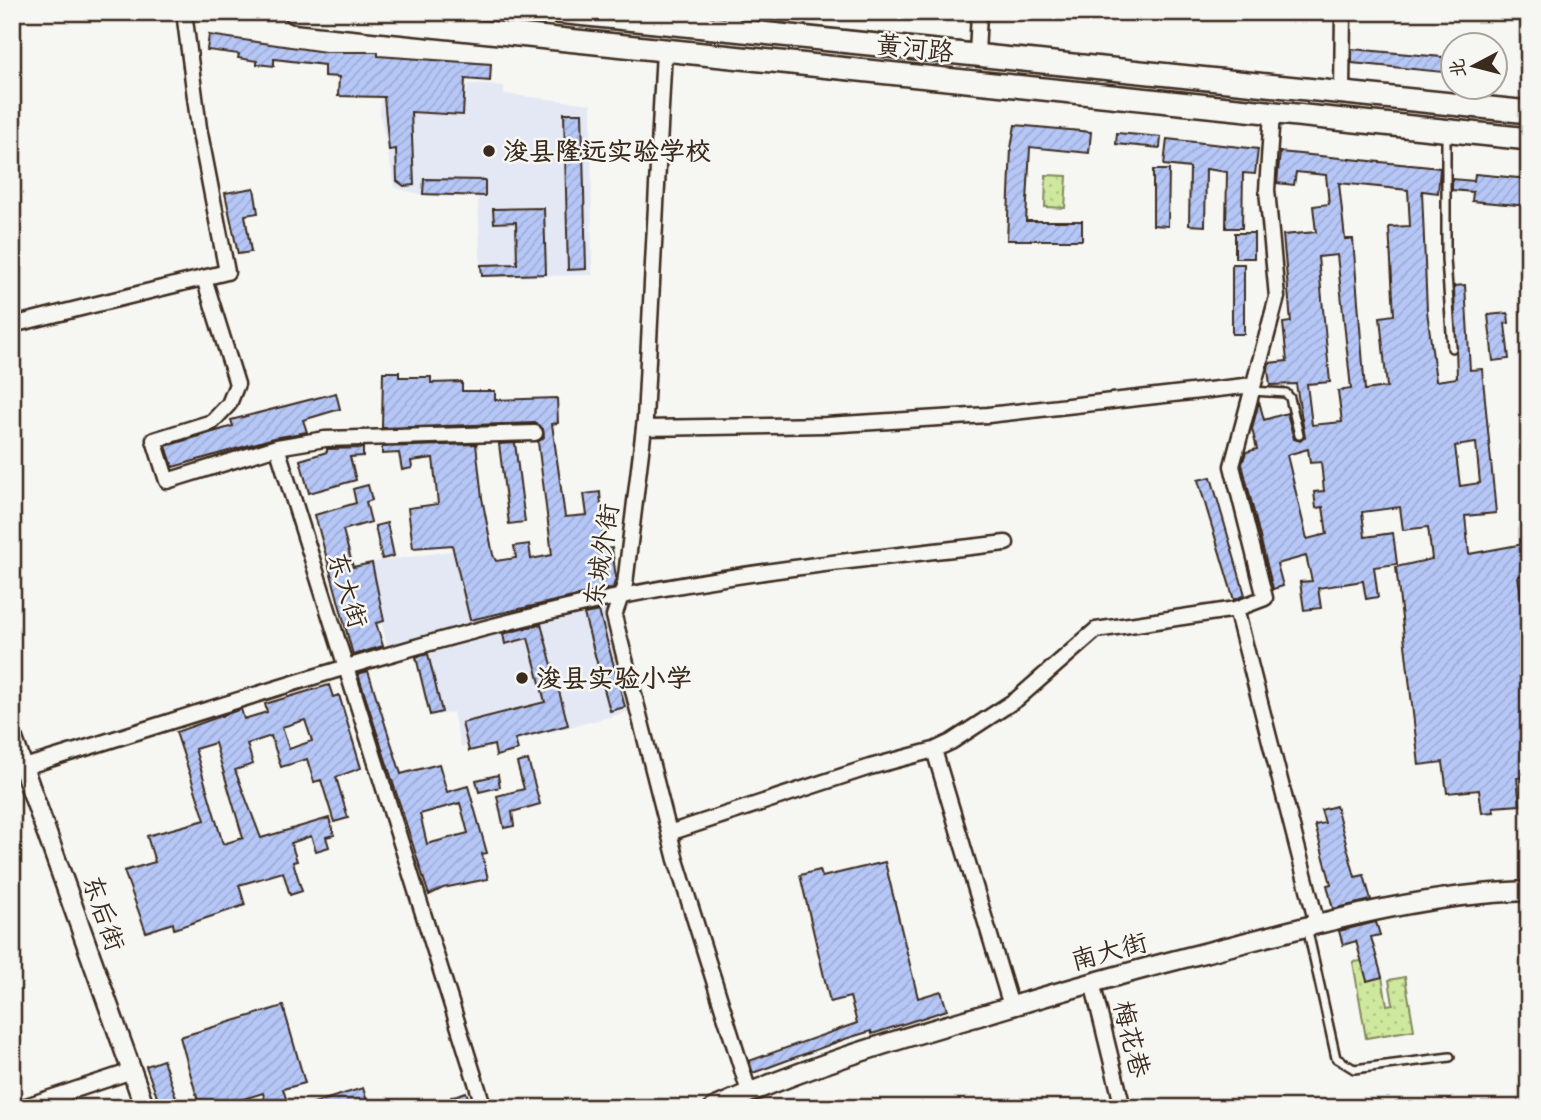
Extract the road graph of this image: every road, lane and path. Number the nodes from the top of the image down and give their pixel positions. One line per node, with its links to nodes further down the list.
1 (184, 12): 15 (street)
2 (295, 12): 8 (main road, 黄河路)
3 (558, 12): 6 (main road, 黄河路)
4 (979, 12): 9 (street)
5 (1342, 12): 10 (street)
6 (609, 15): 7 (main road, 黄河路)
7 (732, 21): 9 (main road, 黄河路)
8 (664, 50): 12 (main road, 黄河路); 19 (street, 东城外街)
9 (977, 55): 10 (main road, 黄河路)
10 (1342, 93): 11 (main road, 黄河路)
11 (1529, 112)
12 (1272, 113): 13 (main road, 黄河路); 18 (street)
13 (1447, 131): 14 (main road, 黄河路); 17 (lane)
14 (1529, 139)
15 (204, 278): 16 (street); 22 (street)
16 (12, 325)
17 (1452, 348)
18 (1252, 388): 19 (street); 21 (lane); 25 (street)
19 (643, 428): 24 (street, 东城外街)
20 (535, 433): 22 (street)
21 (1299, 435)
22 (277, 447): 26 (street, 东大街)
23 (1006, 543): 24 (street)
24 (618, 598): 26 (street); 30 (street, 东城外街)
25 (1236, 609): 28 (street); 32 (street)
26 (347, 669): 29 (street); 40 (street, 东大街)
27 (12, 736): 29 (street, 东后街)
28 (934, 750): 30 (street); 34 (street)
29 (18, 769): 36 (street, 东后街)
30 (669, 833): 37 (street, 东城外街)
31 (1529, 891): 32 (street, 南大街)
32 (1312, 926): 33 (street, 南大街); 35 (lane)
33 (1092, 982): 34 (street, 南大街); 42 (street, 梅花巷)
34 (1011, 1006): 37 (street, 南大街)
35 (1450, 1057)
36 (132, 1071): 38 (street); 39 (street, 东后街)
37 (749, 1092): 41 (street, 南大街)
38 (20, 1108)
39 (145, 1108)
40 (484, 1108)
41 (714, 1108)
42 (1123, 1108)

